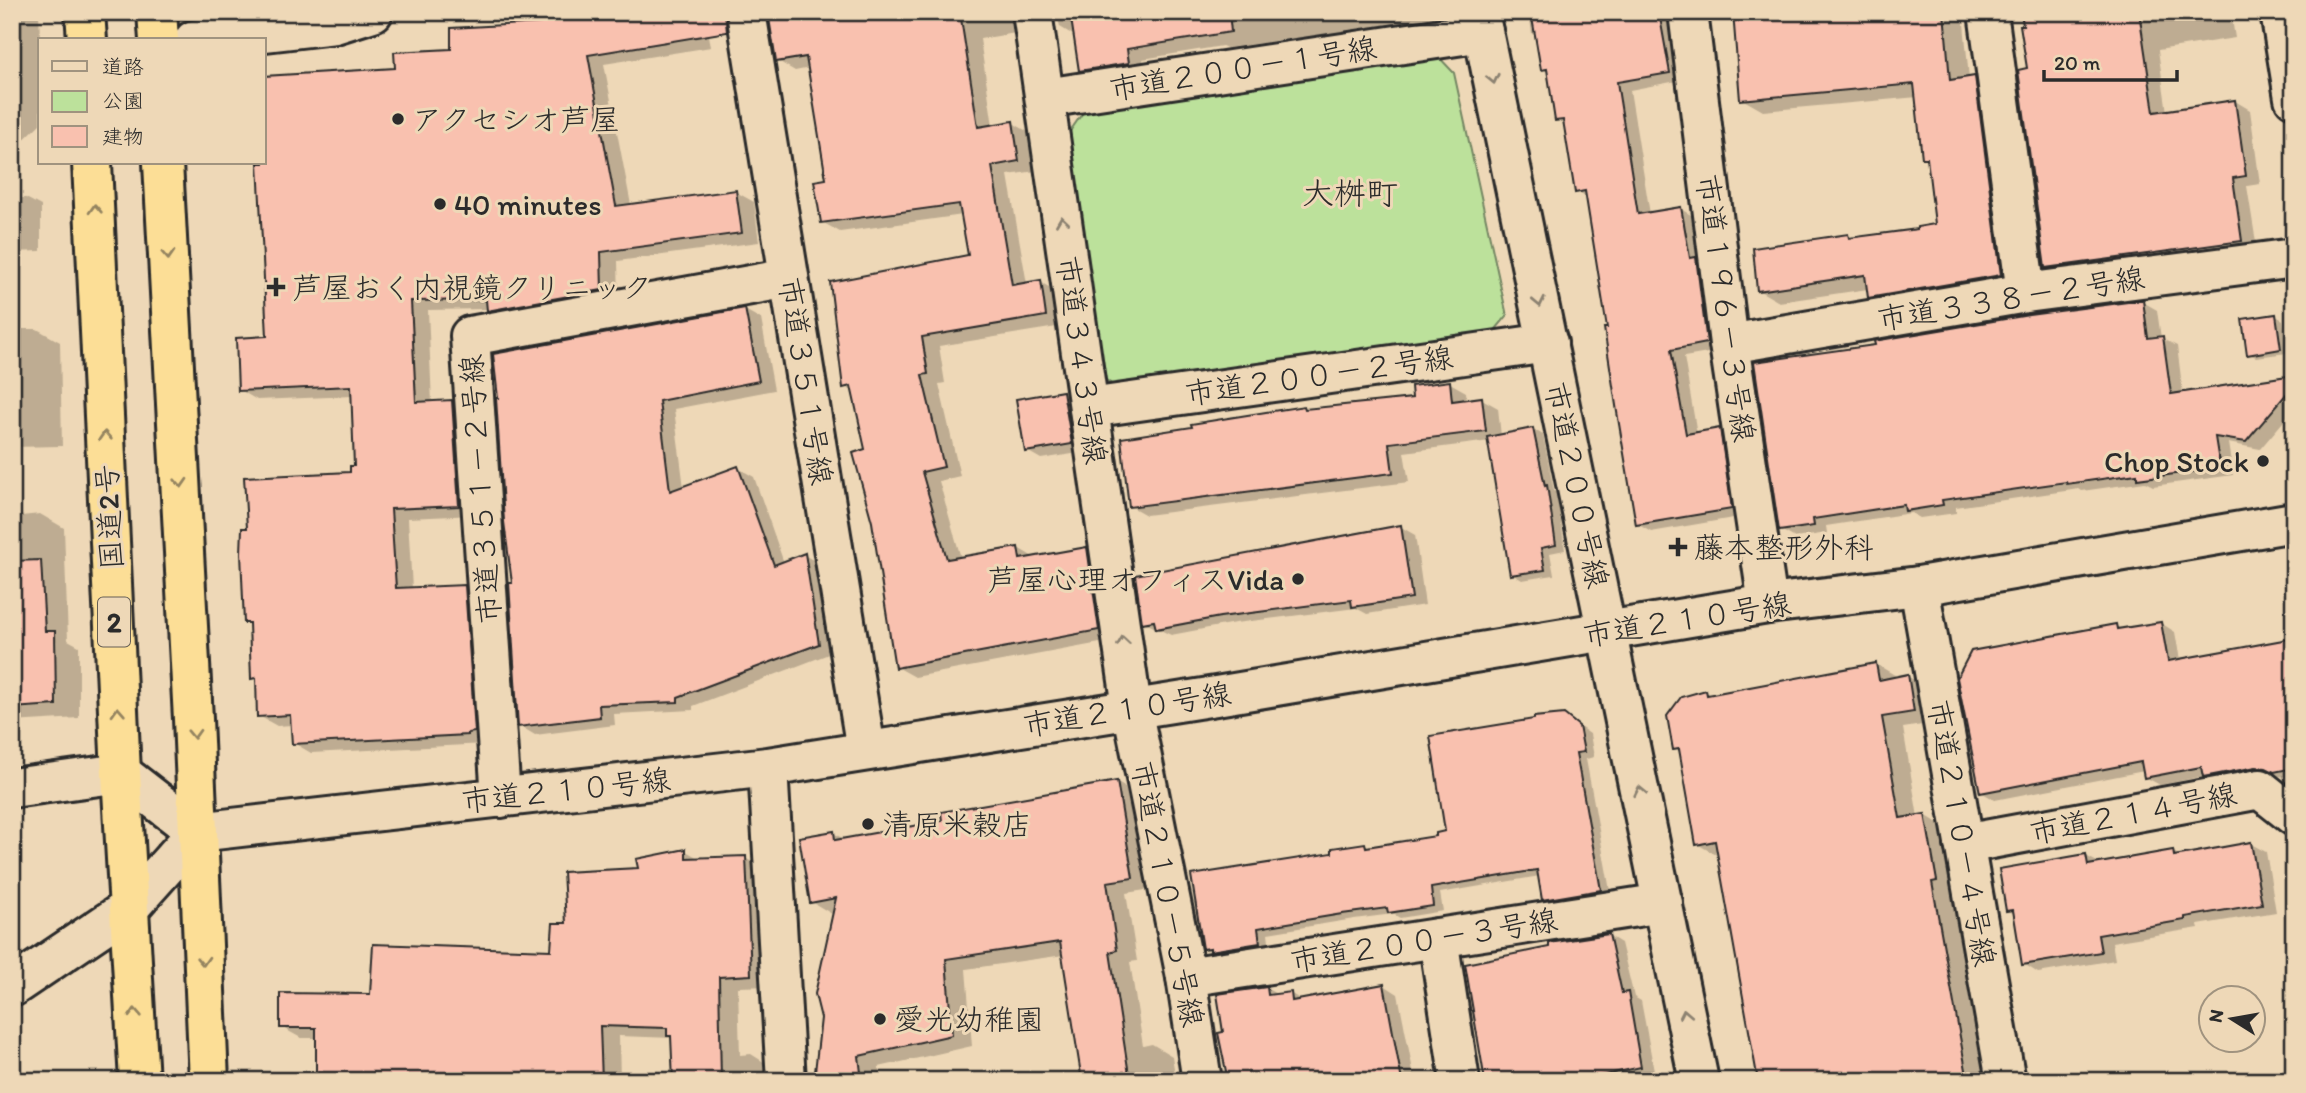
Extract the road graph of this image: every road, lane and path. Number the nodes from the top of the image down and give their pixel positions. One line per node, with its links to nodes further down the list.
1 (85, 12): 11 (highway)
2 (136, 12): 12 (street)
3 (157, 12): 13 (highway)
4 (373, 12): 14 (street)
5 (746, 12): 20 (street, 市道３５１号線)
6 (1032, 12): 15 (street, 市道３４３号線)
7 (1688, 12): 23 (street, 市道１９６－３号線)
8 (1987, 12): 21 (street)
9 (2280, 12): 16 (street)
10 (1481, 22): 15 (street, 市道２００－１号線); 22 (street, 市道２００号線, one-way to 22)
11 (87, 38)
12 (156, 38)
13 (157, 38)
14 (212, 38)
15 (1045, 98): 24 (street, 市道３４３号線, one-way to 15)
16 (2294, 98)
17 (92, 164): 32 (highway, 国道2号 / 2, one-way to 17)
18 (163, 164): 36 (highway, one-way to 36)
19 (2294, 258): 21 (street, 市道３３８－２号線)
20 (789, 278): 30 (street, 市道３５１号線); 34 (street, 市道３５１－２号線)
21 (2026, 293): 23 (street, 市道３３８－２号線)
22 (1548, 343): 24 (street, 市道２００－２号線); 28 (street, 市道２００号線)
23 (1729, 344): 27 (street, 市道１９６－３号線)
24 (1089, 408): 29 (street, 市道３４３号線, one-way to 24)
25 (2294, 522): 26 (street, 市道２１０号線)
26 (1919, 586): 27 (street, 市道２１０号線); 37 (street, 市道２１０－４号線)
27 (1768, 604): 28 (street, 市道２１０号線)
28 (1608, 632): 29 (street, 市道２１０号線); 38 (street, 市道２００号線, one-way to 28)
29 (1132, 708): 30 (street, 市道２１０号線); 41 (street, 市道２１０－５号線)
30 (866, 750): 31 (street, 市道２１０号線)
31 (768, 767): 34 (street, 市道２１０号線); 45 (street)
32 (121, 773): 33 (street); 36 (street); 39 (highway, 国道2号 / 2)
33 (12, 788)
34 (500, 798): 36 (street, 市道２１０号線)
35 (2294, 816): 37 (street, 市道２１４号線)
36 (197, 832): 39 (street); 44 (highway, one-way to 44)
37 (1964, 844): 49 (street, 市道２１０－４号線)
38 (1663, 903): 40 (street, 市道２００－３号線); 48 (street, 市道２００号線, one-way to 38)
39 (129, 908): 42 (street); 43 (highway, 国道2号 / 2, one-way to 39)
40 (1438, 938): 41 (street, 市道２００－３号線); 47 (street)
41 (1186, 977): 46 (street, 市道２１０－５号線)
42 (12, 987)
43 (139, 1081)
44 (209, 1081)
45 (786, 1081)
46 (1202, 1081)
47 (1460, 1081)
48 (1699, 1081)
49 (2006, 1081)

